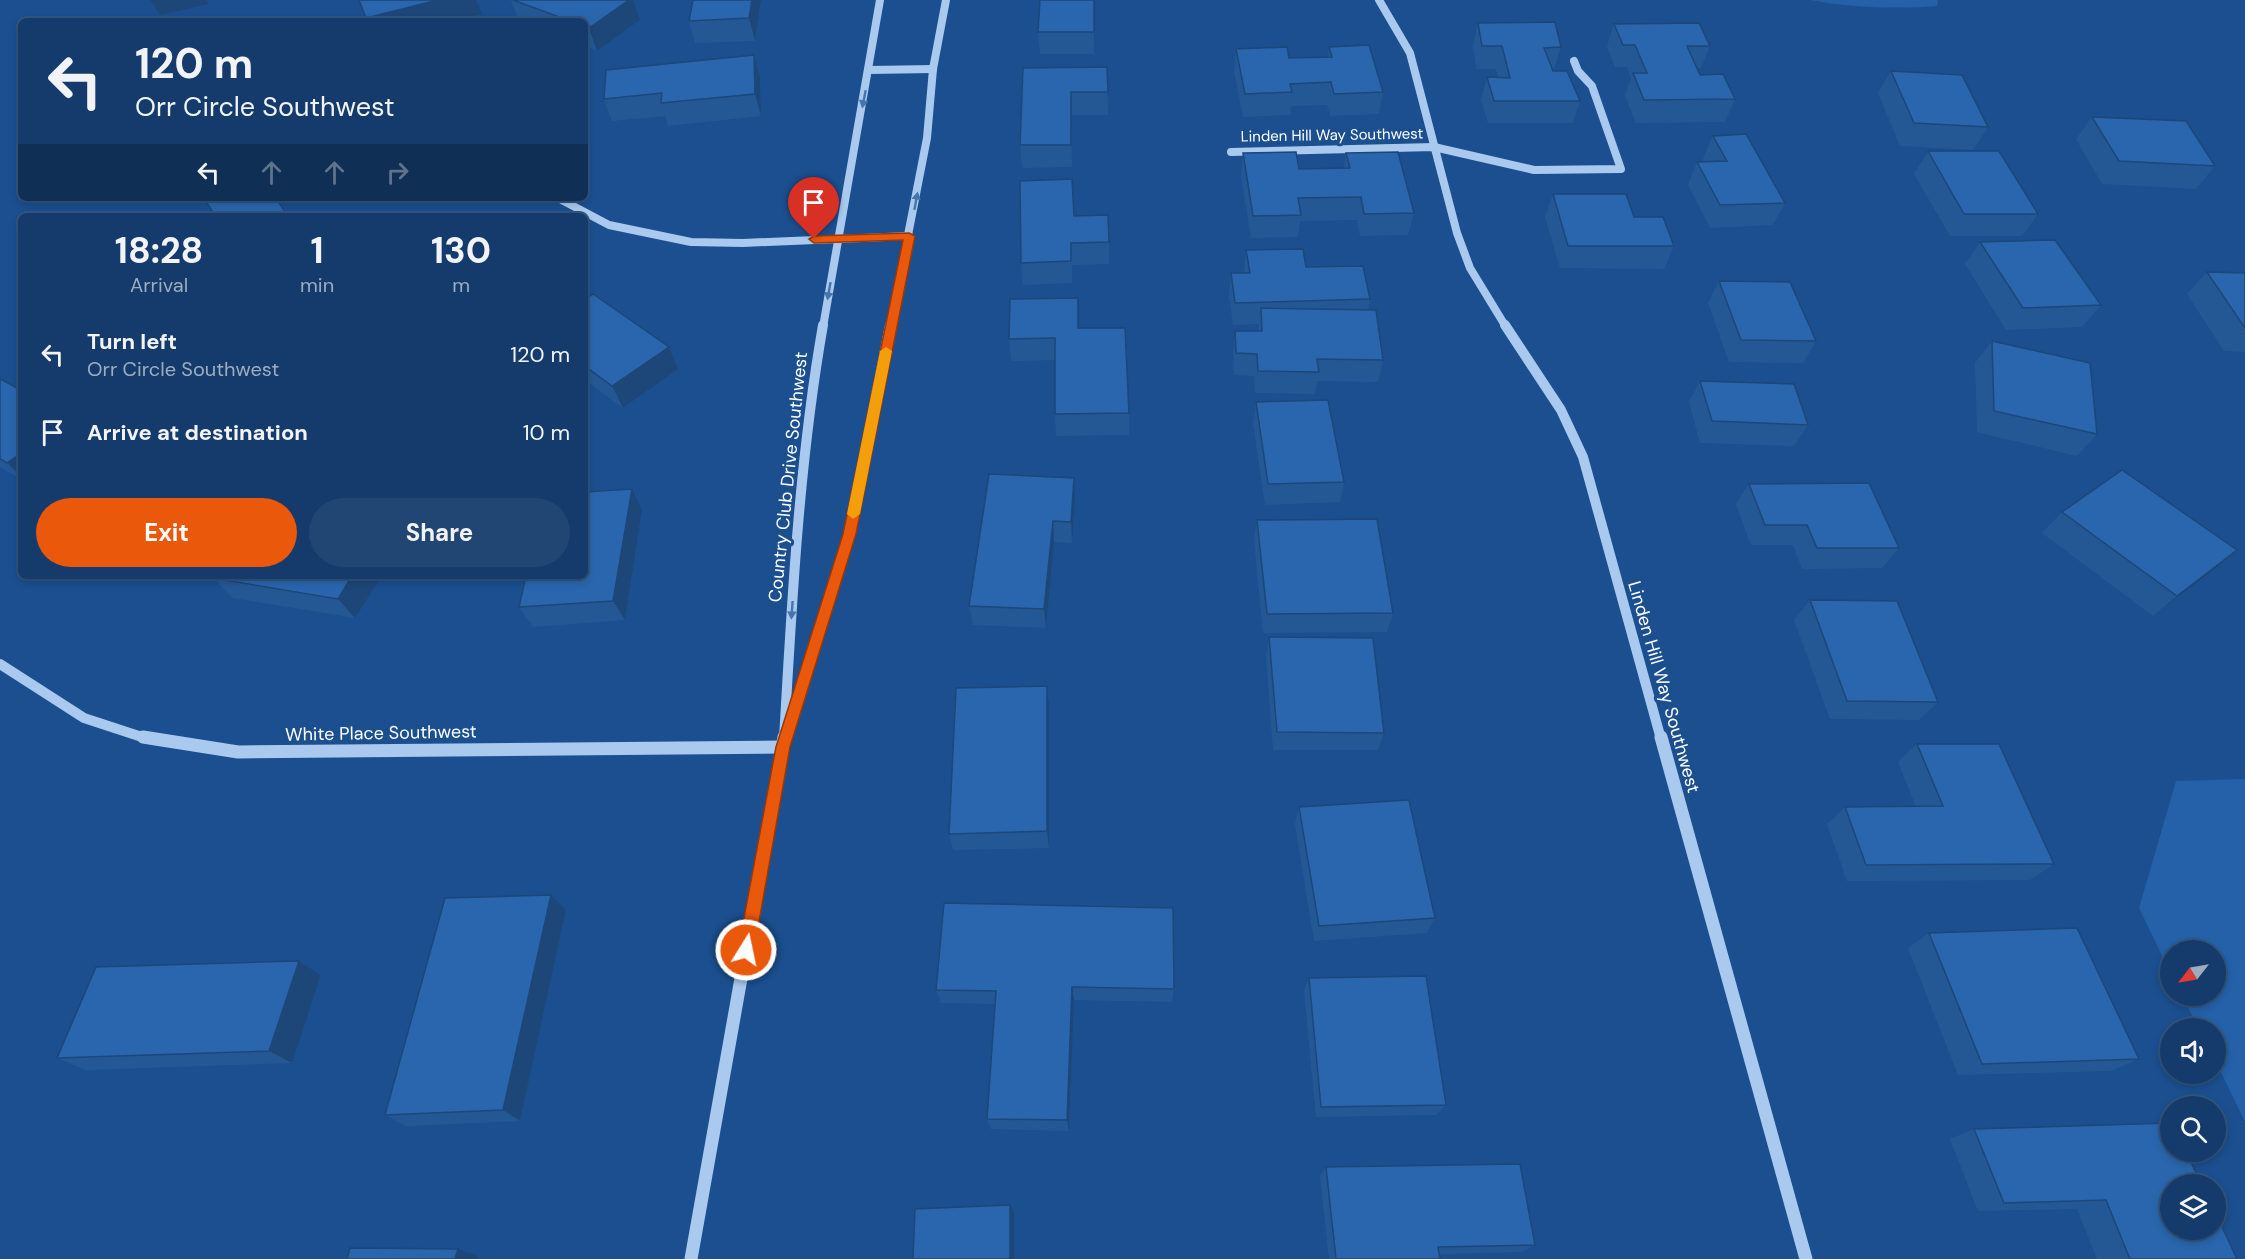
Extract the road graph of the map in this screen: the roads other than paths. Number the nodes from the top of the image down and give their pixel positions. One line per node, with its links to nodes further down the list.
1 (880, 0): 6 (street, Country Club Drive Southwest)
2 (946, 0): 5 (street, Country Club Drive Southwest)
3 (1379, 0): 7 (street, Linden Hill Way Southwest)
4 (1574, 61): 7 (street, Linden Hill Way Southwest)
5 (933, 69): 6 (street); 12 (street, Country Club Drive Southwest, one-way to 5)
6 (869, 70): 13 (street, Country Club Drive Southwest, one-way to 13)
7 (1434, 147): 8 (street, Linden Hill Way Southwest); 17 (street, Linden Hill Way Southwest)
8 (1231, 152)
9 (564, 201): 10 (street)
10 (586, 213)
11 (588, 214): 13 (street)
12 (909, 236): 13 (street); 15 (street, Country Club Drive Southwest)
13 (838, 238): 15 (street, Country Club Drive Southwest, one-way to 15)
14 (0, 664): 15 (street, White Place Southwest)
15 (783, 747): 16 (street, Country Club Drive Southwest)
16 (691, 1259)
17 (1806, 1259)

